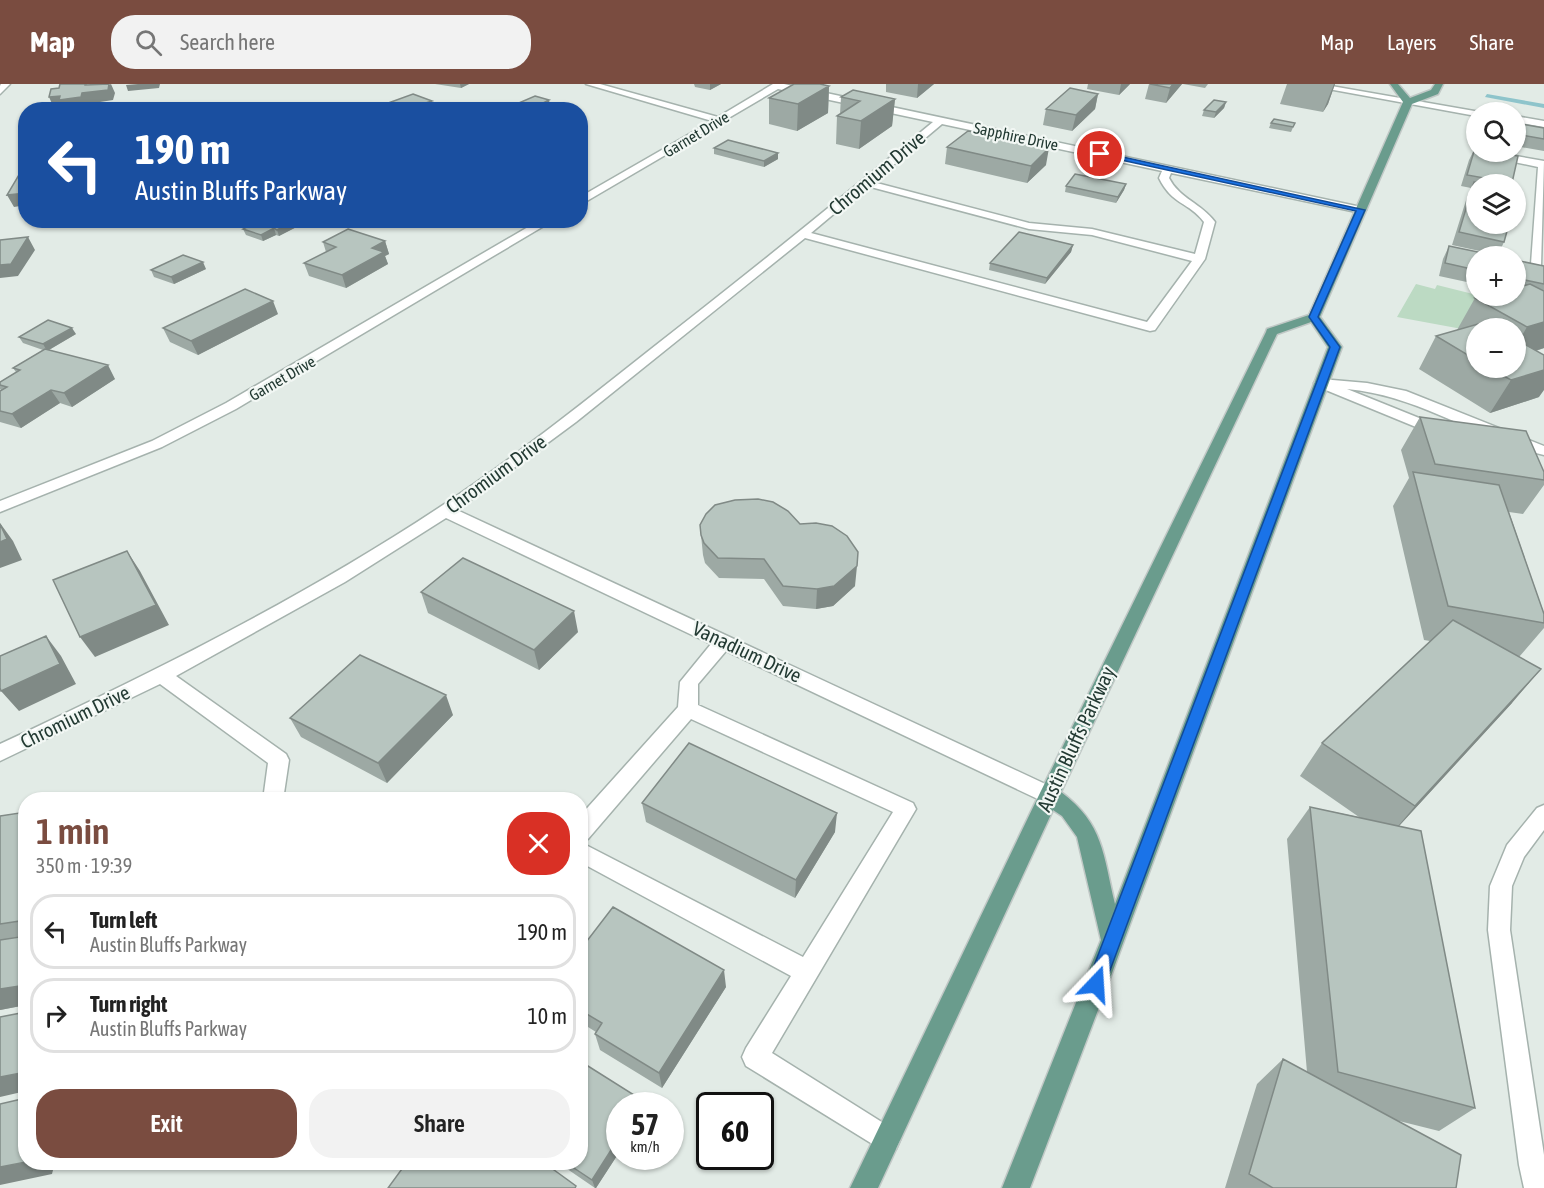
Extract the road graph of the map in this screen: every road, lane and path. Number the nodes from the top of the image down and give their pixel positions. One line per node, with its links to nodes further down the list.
1 (6, 84): 7 (street)
2 (590, 84): 10 (street)
3 (1305, 84): 8 (street)
4 (1394, 84): 8 (main road)
5 (1439, 84): 8 (main road)
6 (778, 85): 10 (street, Garnet Drive); 11 (street, Sapphire Drive)
7 (0, 91)
8 (1408, 102): 9 (street); 20 (main road)
9 (1466, 111)
10 (720, 120): 18 (street, Garnet Drive)
11 (941, 120): 16 (street, Sapphire Drive); 17 (street, Chromium Drive)
12 (1526, 121): 13 (street)
13 (1544, 124)
14 (1526, 161): 15 (street)
15 (1543, 164): 19 (street)
16 (1168, 168): 20 (street, Sapphire Drive); 23 (street)
17 (866, 183): 22 (street, Chromium Drive); 23 (street)
18 (588, 197)
19 (1541, 203): 24 (street)
20 (1361, 210): 25 (main road)
21 (535, 228): 29 (street, Garnet Drive)
22 (803, 234): 23 (street); 30 (street, Chromium Drive)
23 (1199, 260)
24 (1536, 264)
25 (1314, 317): 26 (main road); 36 (main road, Austin Bluffs Parkway)
26 (1321, 383): 27 (street); 28 (street); 40 (main road)
27 (1451, 437)
28 (1544, 451)
29 (0, 507)
30 (445, 511): 31 (street, Vanadium Drive); 32 (street, Chromium Drive)
31 (723, 641): 33 (street); 36 (street, Vanadium Drive)
32 (161, 675): 34 (street, Chromium Drive); 35 (street)
33 (688, 709): 38 (street); 41 (street)
34 (0, 753)
35 (274, 792)
36 (1049, 795): 40 (main road); 42 (main road, Austin Bluffs Parkway)
37 (1544, 814): 45 (street)
38 (588, 823)
39 (588, 855): 41 (street)
40 (1112, 939): 44 (main road)
41 (807, 972): 42 (street)
42 (887, 1140): 43 (main road, Austin Bluffs Parkway)
43 (864, 1188)
44 (1016, 1188)
45 (1538, 1188)

